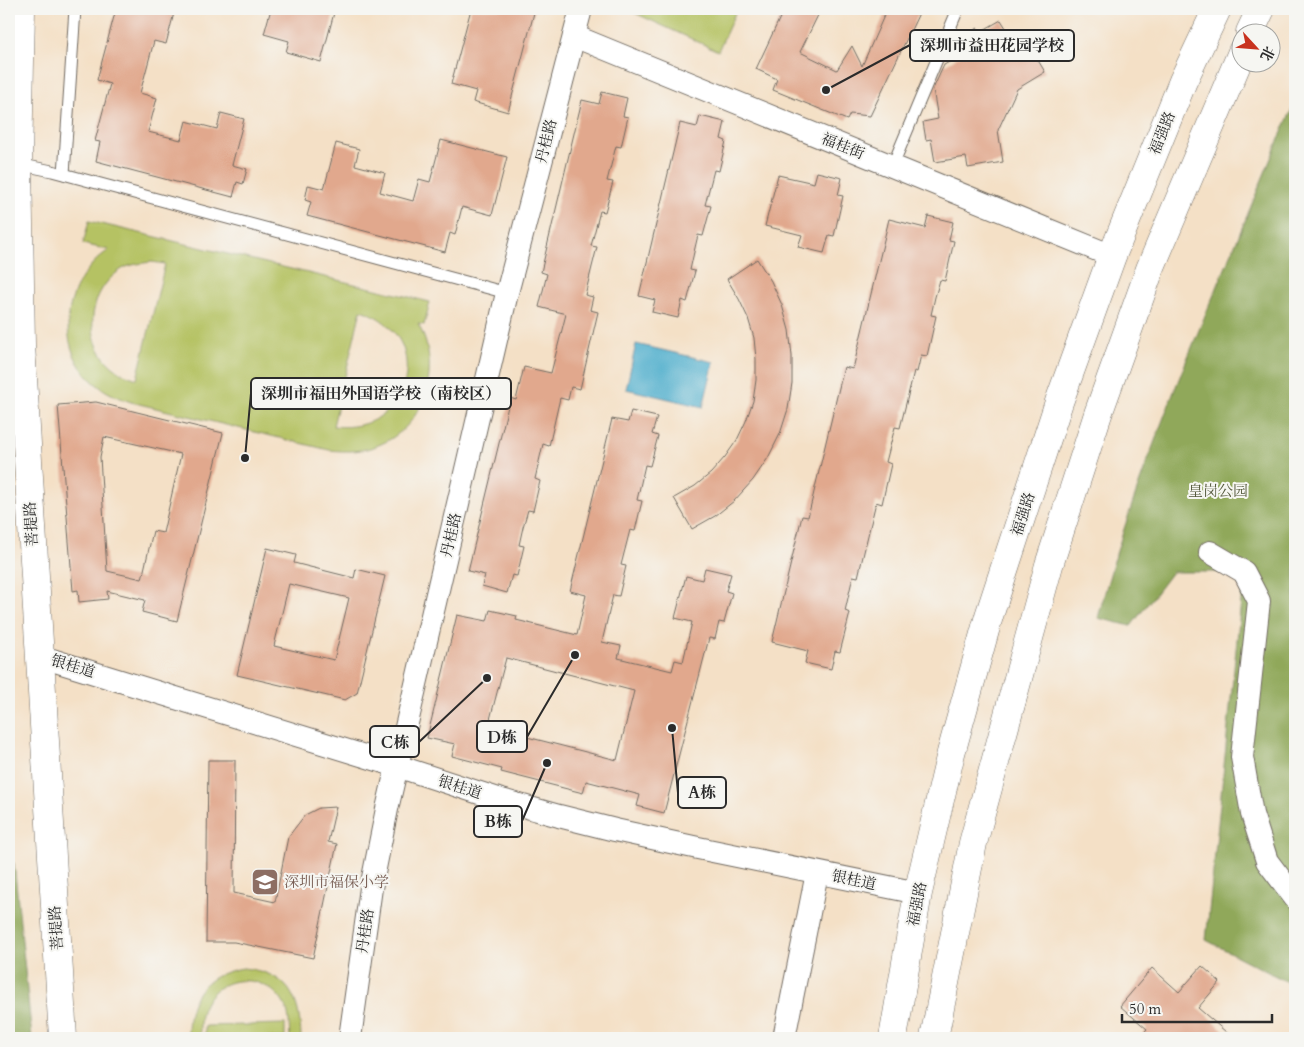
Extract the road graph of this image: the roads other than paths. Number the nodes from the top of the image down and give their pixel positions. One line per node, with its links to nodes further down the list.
1 (21, 9): 10 (main road, 菩提路)
2 (75, 9): 12 (lane)
3 (581, 9): 8 (street, 丹桂路)
4 (958, 9): 11 (lane)
5 (1217, 9): 13 (main road, 福强路)
6 (1261, 9): 7 (main road)
7 (1255, 22)
8 (574, 36): 11 (street, 福桂街); 14 (street, 丹桂路)
9 (1234, 72): 26 (main road)
10 (18, 163): 12 (lane); 15 (main road, 菩提路)
11 (892, 167): 13 (street, 福桂街)
12 (64, 174): 14 (lane)
13 (1112, 256): 20 (main road, 福强路)
14 (507, 293): 18 (street, 丹桂路)
15 (13, 344): 17 (main road, 菩提路)
16 (1210, 552): 21 (street)
17 (39, 656): 18 (street, 银桂道); 22 (main road, 菩提路)
18 (397, 766): 19 (street, 银桂道); 23 (street, 丹桂路)
19 (817, 873): 20 (street, 银桂道); 24 (street)
20 (918, 893): 25 (main road, 福强路)
21 (1295, 898)
22 (63, 1038)
23 (350, 1038)
24 (784, 1038)
25 (893, 1038)
26 (934, 1038)

